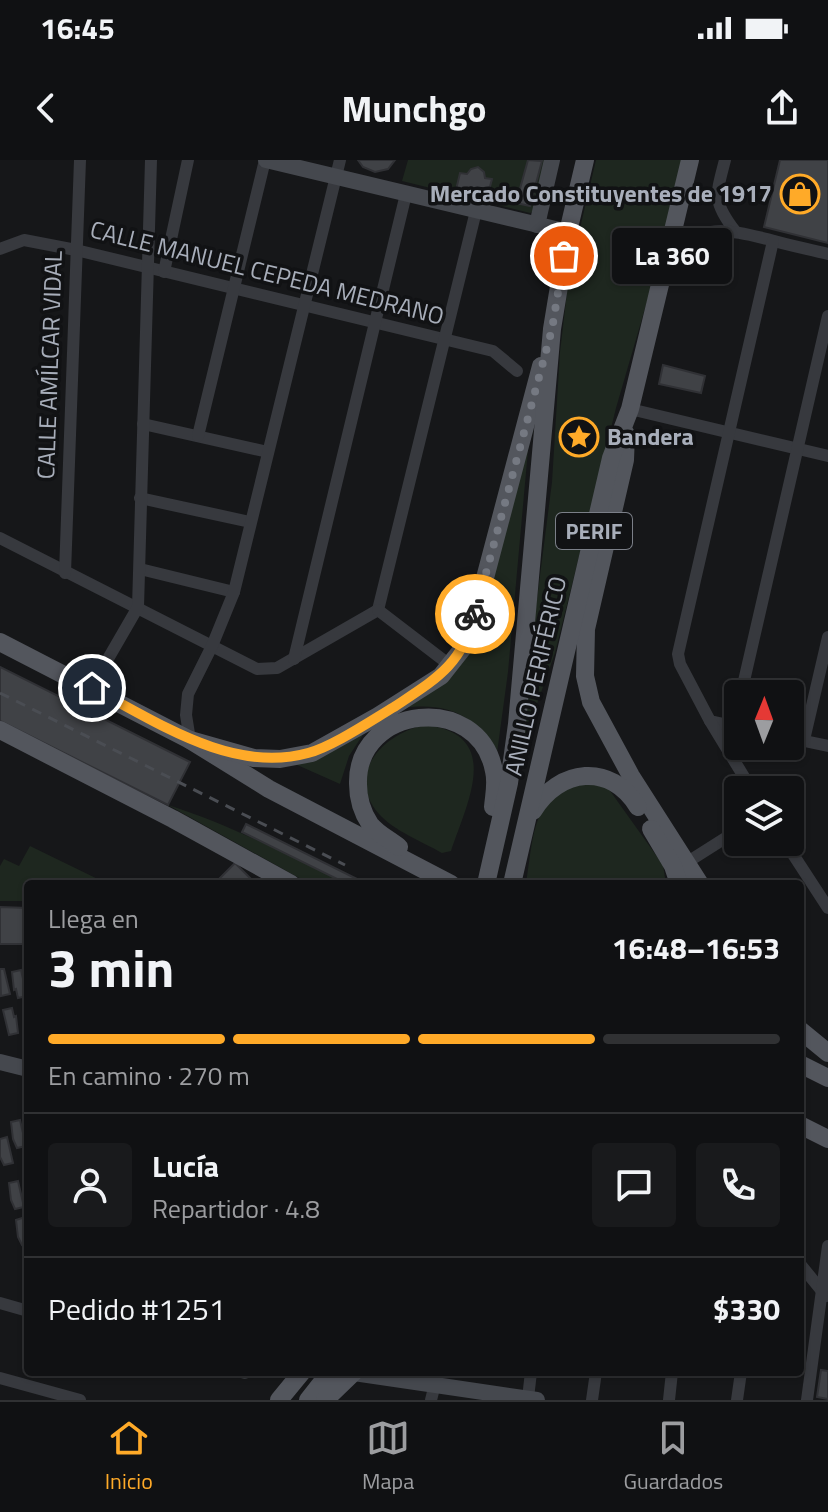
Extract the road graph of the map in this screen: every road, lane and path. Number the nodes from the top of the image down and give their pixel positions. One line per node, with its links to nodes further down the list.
1 (80, 160): 18 (street, CALLE AMÍLCAR VIDAL)
2 (151, 160): 21 (street)
3 (188, 160): 22 (street)
4 (266, 160): 10 (street); 23 (street)
5 (340, 160): 10 (street)
6 (552, 160): 13 (street)
7 (585, 160): 15 (main road, PERIF)
8 (690, 160): 19 (main road, ANILLO PERIFÉRICO / PERIF)
9 (725, 160): 14 (street)
10 (336, 177): 11 (street); 24 (street)
11 (406, 194): 12 (street); 26 (street)
12 (476, 211): 13 (street); 28 (street)
13 (537, 225): 15 (street)
14 (735, 231): 16 (street); 19 (street)
15 (568, 232): 27 (main road, PERIF)
16 (773, 241): 20 (street); 32 (street)
17 (0, 249): 18 (street, CALLE MANUEL CEPEDA MEDRANO)
18 (76, 250): 21 (street, CALLE MANUEL CEPEDA MEDRANO); 41 (street, CALLE AMÍLCAR VIDAL)
19 (668, 253): 30 (main road, ANILLO PERIFÉRICO / PERIF)
20 (828, 254)
21 (147, 267): 22 (street, CALLE MANUEL CEPEDA MEDRANO); 31 (street)
22 (164, 272): 23 (street, CALLE MANUEL CEPEDA MEDRANO)
23 (233, 288): 24 (street, CALLE MANUEL CEPEDA MEDRANO); 33 (street)
24 (304, 305): 26 (street, CALLE MANUEL CEPEDA MEDRANO); 35 (street)
25 (828, 316): 34 (street)
26 (375, 322): 28 (street, CALLE MANUEL CEPEDA MEDRANO); 48 (street)
27 (552, 329): 49 (main road); 61 (main road, ANILLO PERIFÉRICO / PERIF)
28 (443, 338): 29 (street, CALLE MANUEL CEPEDA MEDRANO); 44 (street)
29 (517, 371)
30 (628, 415): 32 (street); 59 (main road, ANILLO PERIFÉRICO / PERIF); 63 (main road)
31 (143, 424): 33 (street); 37 (street)
32 (728, 433): 34 (street); 52 (street)
33 (198, 436): 35 (street)
34 (798, 449): 36 (street); 51 (street)
35 (268, 452): 38 (street)
36 (828, 456)
37 (140, 498): 38 (street); 40 (street)
38 (250, 522): 42 (street)
39 (0, 538): 41 (street)
40 (140, 569): 42 (street); 43 (street)
41 (65, 573): 43 (street)
42 (234, 592): 47 (street)
43 (138, 607): 47 (street); 50 (street)
44 (378, 610): 48 (street); 49 (street)
45 (828, 637): 56 (street)
46 (0, 642): 50 (main road)
47 (212, 646): 48 (street); 55 (street)
48 (294, 659)
49 (451, 666): 55 (main road)
50 (73, 679): 55 (main road)
51 (744, 680)
52 (710, 721): 53 (street); 58 (street)
53 (724, 724)
54 (0, 730): 65 (main road)
55 (190, 740): 64 (main road)
56 (804, 740): 57 (street)
57 (828, 746)
58 (743, 776)
59 (525, 832): 68 (main road, PERIF); 69 (main road)
60 (724, 839): 63 (street)
61 (494, 850): 64 (main road); 67 (main road, PERIF)
62 (794, 856): 71 (street)
63 (686, 863): 70 (main road)
64 (422, 869): 66 (main road)
65 (284, 880)
66 (443, 880)
67 (487, 880)
68 (513, 880)
69 (678, 880)
70 (697, 880)
71 (828, 908)
72 (804, 1033): 73 (main road)
73 (828, 1053)
74 (0, 1062): 76 (street)
75 (804, 1066): 77 (main road)
76 (24, 1068)
77 (828, 1078)
78 (804, 1127): 79 (main road)
79 (828, 1139)
80 (828, 1246): 82 (street)
81 (804, 1269): 82 (street)
82 (825, 1295): 104 (street)
83 (0, 1303): 84 (street)
84 (24, 1310)
85 (299, 1376): 98 (main road)
86 (327, 1376): 99 (main road)
87 (350, 1376): 100 (main road)
88 (380, 1376): 94 (street)
89 (531, 1376): 96 (street)
90 (595, 1376): 101 (street)
91 (672, 1376): 102 (street)
92 (740, 1376): 103 (street)
93 (0, 1378): 97 (street)
94 (440, 1385): 95 (street)
95 (501, 1397): 96 (street)
96 (532, 1399)
97 (80, 1400)
98 (279, 1400)
99 (308, 1400)
100 (325, 1400)
101 (592, 1400)
102 (669, 1400)
103 (737, 1400)
104 (807, 1400)

